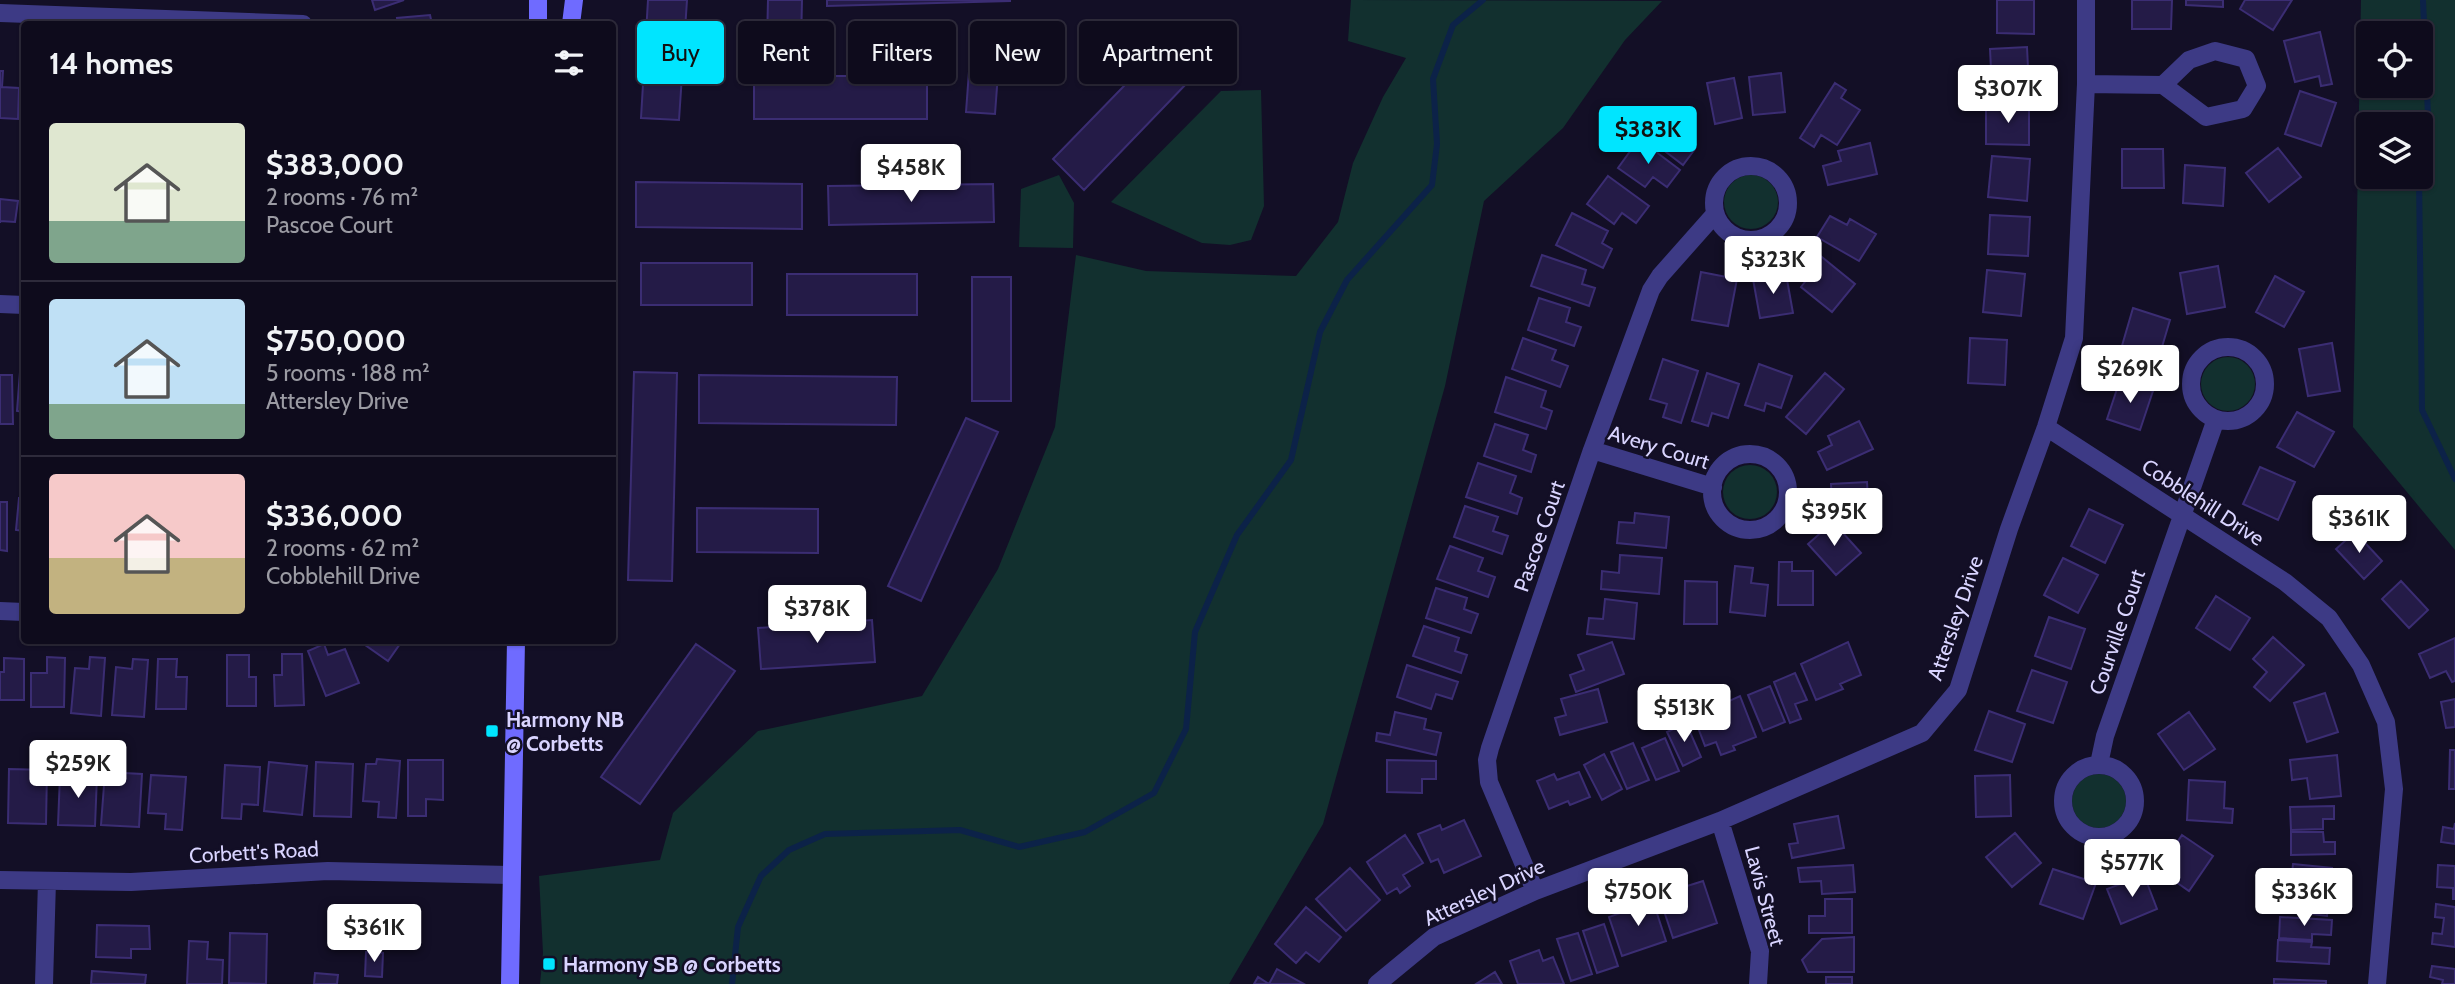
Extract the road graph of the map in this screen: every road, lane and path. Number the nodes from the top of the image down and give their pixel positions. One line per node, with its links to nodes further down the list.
1 (538, 0): 6 (main road)
2 (574, 0): 7 (main road)
3 (2086, 0): 8 (street, Attersley Drive)
4 (0, 13): 5 (street)
5 (220, 21)
6 (538, 21)
7 (571, 21)
8 (2086, 84): 9 (street); 14 (street, Attersley Drive)
9 (2163, 85): 9 (street)
10 (1715, 214): 10 (street); 15 (street, Pascoe Court)
11 (0, 304): 12 (street)
12 (21, 304)
13 (2216, 419): 13 (street); 17 (street, Courville Court)
14 (2046, 427): 17 (street, Cobblehill Drive); 22 (street, Attersley Drive)
15 (1592, 450): 16 (street, Avery Court); 26 (street, Pascoe Court)
16 (1713, 487): 16 (street, Avery Court)
17 (2182, 515): 21 (street, Courville Court); 31 (street, Cobblehill Drive)
18 (0, 611): 19 (street)
19 (21, 612)
20 (516, 644): 23 (main road)
21 (2099, 764): 21 (street)
22 (1720, 821): 26 (street, Attersley Drive); 30 (street, Lavis Street)
23 (511, 875): 25 (street, Corbett's Road); 28 (main road)
24 (0, 880): 25 (street, Corbett's Road)
25 (47, 881): 27 (street)
26 (1535, 891): 29 (street, Attersley Drive)
27 (44, 984)
28 (510, 984)
29 (1377, 984)
30 (1758, 984)
31 (2377, 984)

